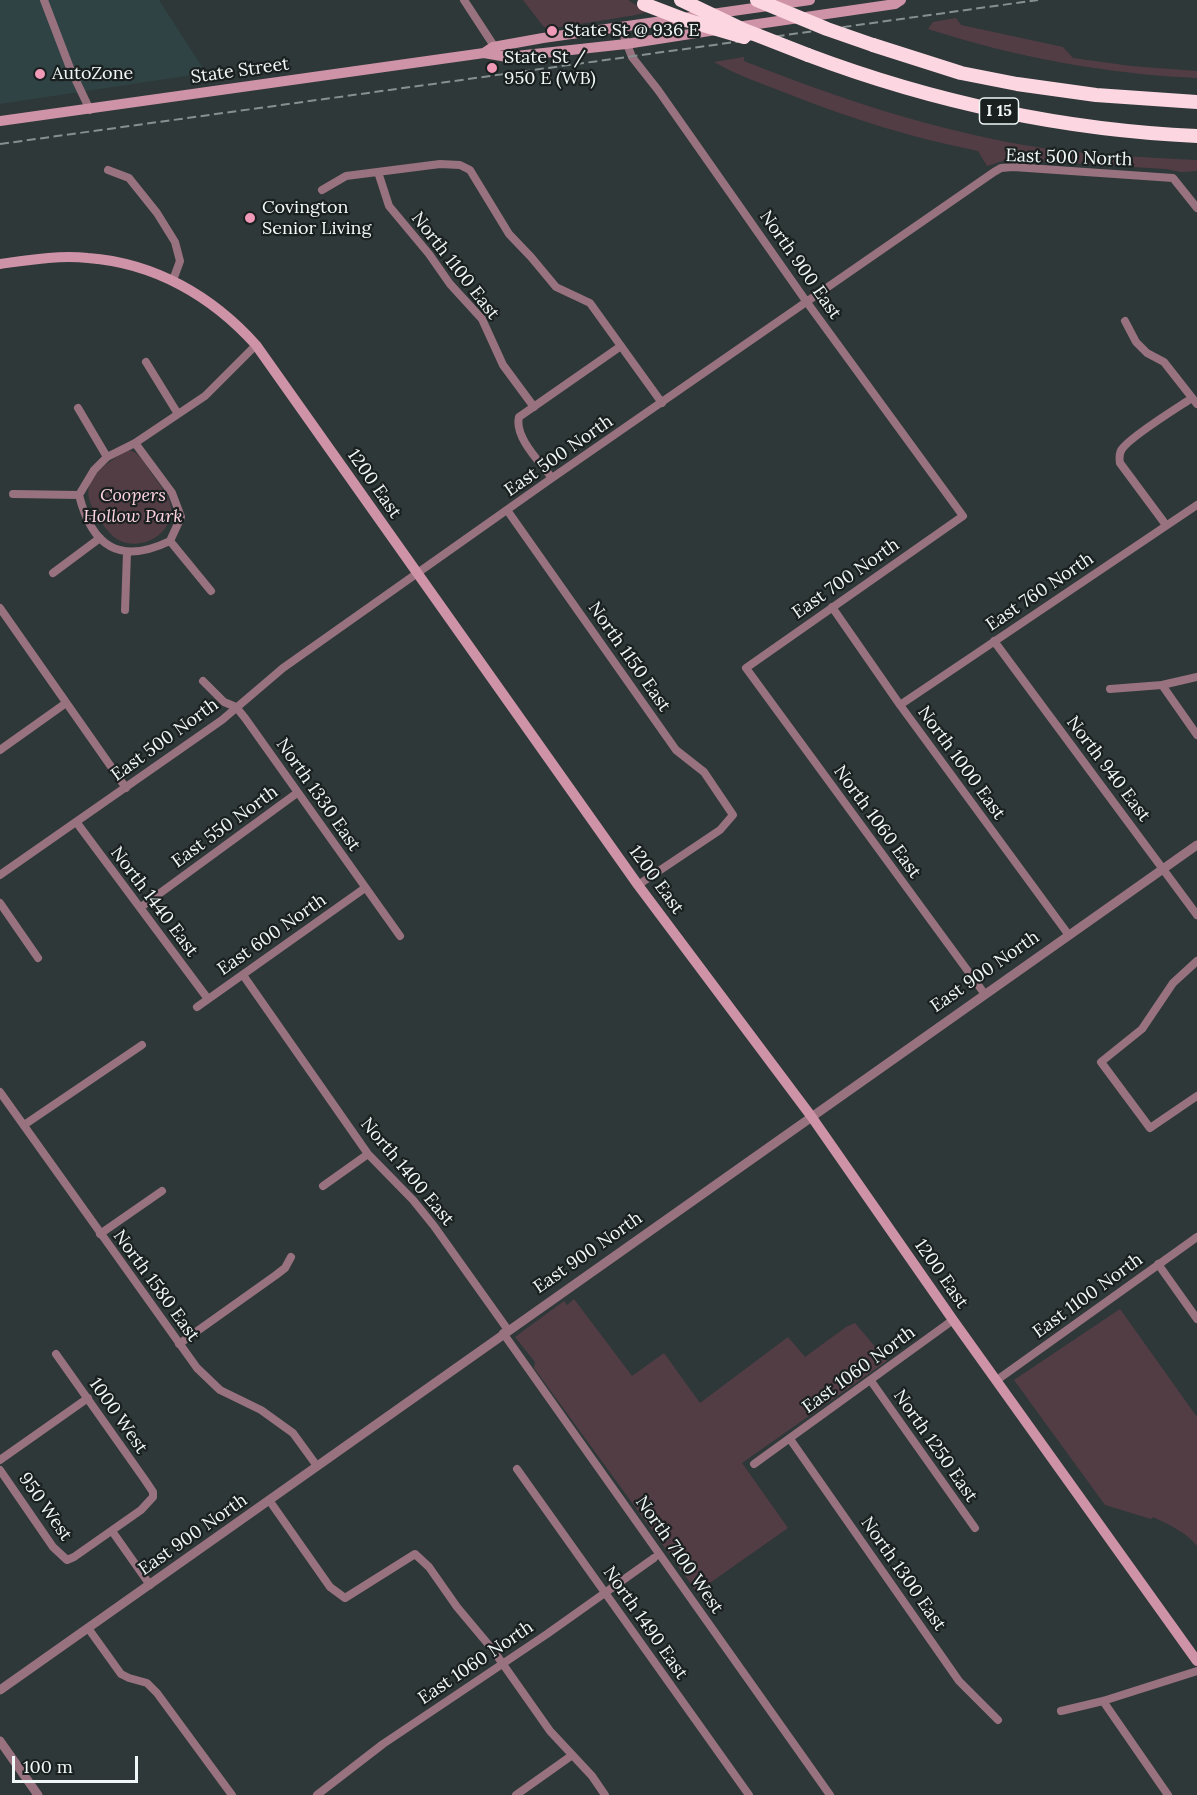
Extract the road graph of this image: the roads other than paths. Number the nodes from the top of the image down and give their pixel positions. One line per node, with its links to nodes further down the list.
1 (44, 0): 13 (street)
2 (464, 0): 11 (street)
3 (681, 0): 9 (highway, I 15, bridge)
4 (757, 0): 12 (highway, I 15, bridge)
5 (810, 0): 8 (main road, State Street)
6 (901, 0): 10 (main road, State Street)
7 (640, 2): 9 (highway, bridge)
8 (620, 27): 10 (street, North 900 East); 11 (main road, State Street)
9 (776, 43): 15 (highway, I 15, bridge)
10 (628, 44): 11 (main road, State Street); 22 (street, North 900 East)
11 (489, 50): 13 (main road, State Street)
12 (1197, 102)
13 (90, 110): 14 (main road, State Street)
14 (0, 122)
15 (1197, 136)
16 (108, 170): 21 (street)
17 (378, 172): 18 (street); 25 (street); 29 (street, North 1100 East)
18 (322, 190)
19 (1197, 208): 22 (street, East 500 North)
20 (0, 264): 21 (main road, 1200 East)
21 (173, 280): 24 (main road, 1200 East)
22 (806, 301): 28 (street, East 500 North); 39 (street, North 900 East)
23 (1125, 321): 27 (street)
24 (256, 345): 31 (street); 45 (main road, 1200 East)
25 (621, 346): 28 (street); 29 (street)
26 (146, 362): 31 (street)
27 (1195, 401): 40 (street)
28 (662, 403): 34 (street, East 500 North)
29 (534, 406): 34 (street)
30 (78, 408): 33 (street)
31 (178, 414): 32 (street)
32 (135, 443): 33 (street); 42 (street)
33 (107, 457): 36 (street)
34 (552, 478): 38 (street, East 500 North)
35 (14, 494): 36 (street)
36 (79, 495): 41 (street)
37 (1197, 505): 40 (street, East 760 North)
38 (507, 510): 45 (street, East 500 North); 67 (street, North 1150 East)
39 (963, 516): 47 (street, East 700 North)
40 (1167, 525): 50 (street, East 760 North)
41 (100, 538): 43 (street); 44 (street)
42 (170, 541): 43 (street); 46 (street)
43 (127, 553): 49 (street)
44 (53, 573)
45 (418, 574): 58 (street, East 500 North); 67 (main road, 1200 East)
46 (211, 591)
47 (832, 607): 51 (street, East 700 North); 57 (street, North 1000 East)
48 (0, 608): 56 (street)
49 (125, 610)
50 (994, 642): 57 (street, East 760 North); 65 (street, North 940 East)
51 (746, 669): 77 (street, North 1060 East)
52 (1197, 677): 54 (street)
53 (203, 681): 58 (street, North 1330 East)
54 (1162, 685): 55 (street); 59 (street)
55 (1110, 688)
56 (66, 703): 60 (street); 61 (street)
57 (900, 705): 72 (street, North 1000 East)
58 (236, 707): 61 (street, East 500 North); 62 (street, North 1330 East)
59 (1197, 735)
60 (0, 750)
61 (126, 788): 63 (street, East 500 North)
62 (297, 793): 68 (street, North 1330 East); 70 (street, East 550 North)
63 (76, 823): 66 (street, East 500 North); 70 (street, North 1440 East)
64 (1197, 844): 65 (street, East 900 North)
65 (1164, 868): 71 (street, North 940 East); 72 (street, East 900 North)
66 (0, 875)
67 (639, 885): 83 (main road, 1200 East)
68 (365, 888): 73 (street, North 1330 East); 76 (street, East 600 North)
69 (0, 903): 74 (street)
70 (141, 907): 78 (street, North 1440 East)
71 (1197, 915)
72 (1068, 934): 77 (street, East 900 North)
73 (400, 936)
74 (38, 958)
75 (1197, 961): 82 (street)
76 (243, 975): 78 (street, East 600 North); 85 (street, North 1400 East)
77 (984, 993): 83 (street, East 900 North)
78 (208, 999): 79 (street, East 600 North)
79 (196, 1007)
80 (142, 1045): 84 (street)
81 (0, 1092): 84 (street, North 1580 East)
82 (1197, 1096)
83 (811, 1116): 93 (main road, 1200 East); 94 (street, East 900 North)
84 (24, 1125): 88 (street, North 1580 East)
85 (368, 1154): 86 (street); 94 (street, North 1400 East)
86 (323, 1186)
87 (162, 1191): 88 (street)
88 (100, 1234): 95 (street, North 1580 East)
89 (1197, 1237): 91 (street, East 1100 North)
90 (291, 1257): 95 (street)
91 (1158, 1264): 92 (street); 97 (street, East 1100 North)
92 (1197, 1319)
93 (953, 1320): 97 (main road, 1200 East); 98 (street, East 1060 North)
94 (505, 1332): 103 (street, East 900 North); 128 (street, North 7100 West)
95 (179, 1344): 103 (street, North 1580 East)
96 (56, 1354): 99 (street, 1000 West)
97 (997, 1380): 113 (main road, 1200 East)
98 (871, 1381): 100 (street, East 1060 North); 107 (street, North 1250 East)
99 (88, 1398): 101 (street); 108 (street, 1000 West)
100 (790, 1439): 102 (street, East 1060 North); 119 (street, North 1300 East)
101 (0, 1460)
102 (754, 1464)
103 (317, 1466): 106 (street, East 900 North)
104 (517, 1469): 111 (street, North 1490 East)
105 (0, 1470): 108 (street, 950 West)
106 (269, 1500): 110 (street, East 900 North); 114 (street)
107 (975, 1528)
108 (112, 1531): 110 (street)
109 (654, 1558): 111 (street, East 1060 North)
110 (150, 1586): 112 (street, East 900 North)
111 (604, 1592): 114 (street, East 1060 North); 127 (street, North 1490 East)
112 (88, 1628): 116 (street, East 900 North); 123 (street)
113 (1197, 1661)
114 (503, 1663): 121 (street); 124 (street, East 1060 North)
115 (1197, 1671): 117 (street)
116 (0, 1690)
117 (1103, 1701): 118 (street); 129 (street)
118 (1061, 1711)
119 (998, 1720)
120 (0, 1741): 122 (street)
121 (571, 1756): 125 (street); 126 (street)
122 (38, 1795)
123 (231, 1795)
124 (317, 1795)
125 (516, 1795)
126 (605, 1795)
127 (749, 1795)
128 (830, 1795)
129 (1168, 1795)

